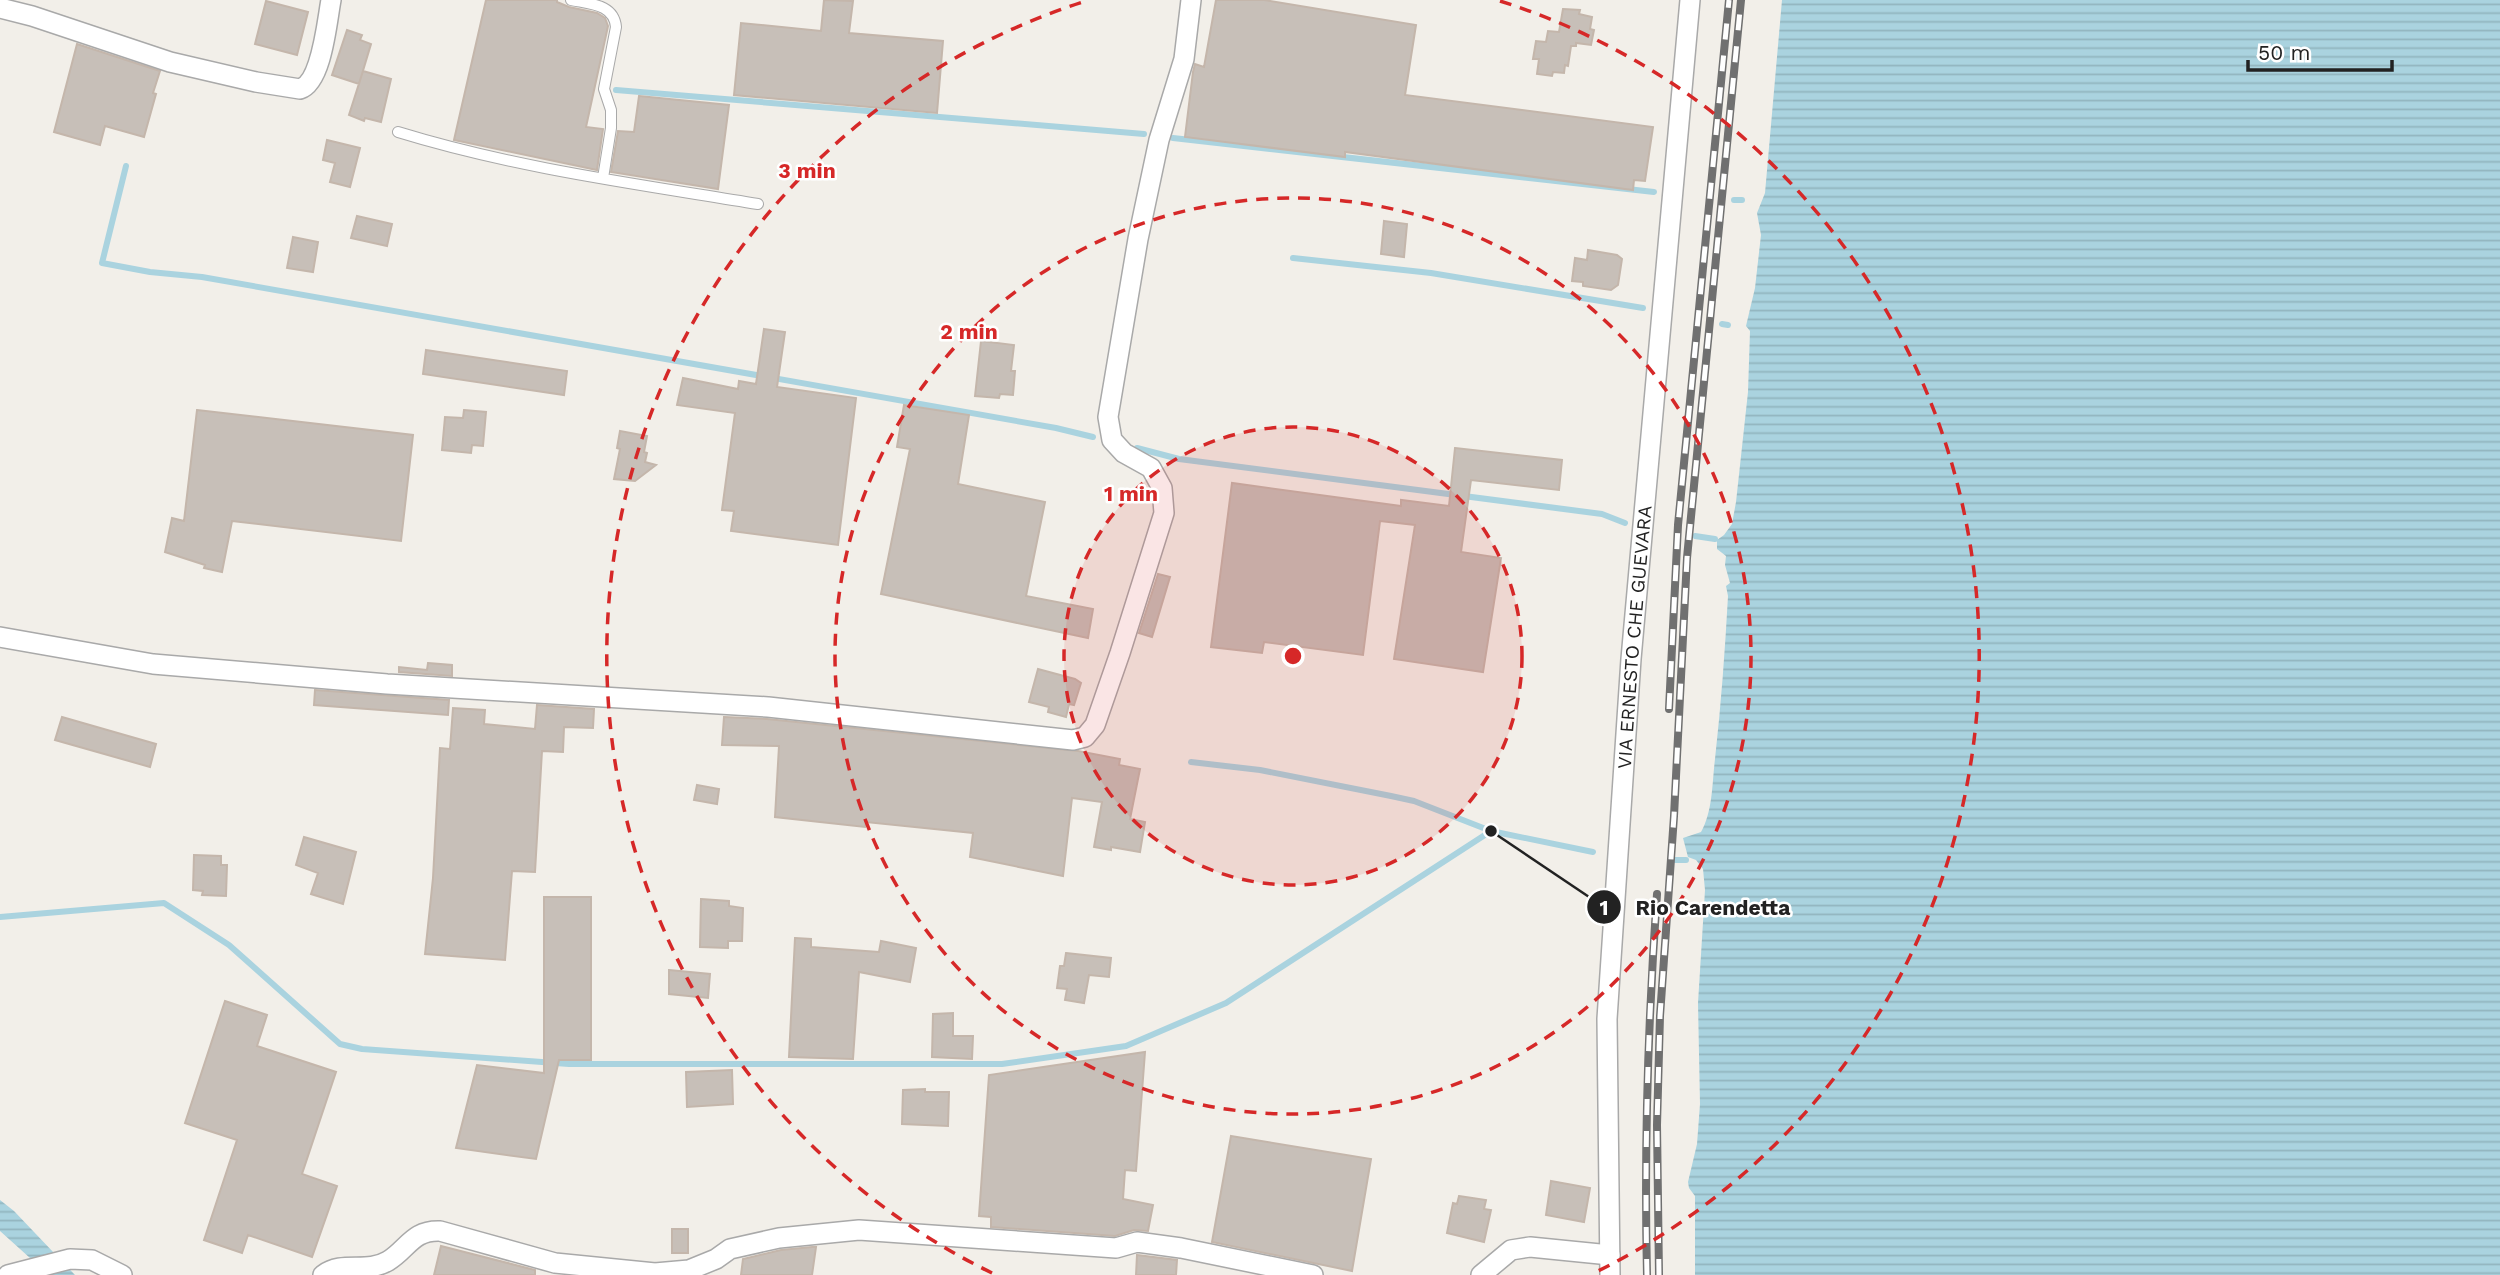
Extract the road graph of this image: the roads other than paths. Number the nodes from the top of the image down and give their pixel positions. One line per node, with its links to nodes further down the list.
1 (331, 0): 5 (street)
2 (571, 0): 7 (lane)
3 (1191, 0): 9 (street)
4 (1690, 0): 10 (street, VIA ERNESTO CHE GUEVARA)
5 (0, 8)
6 (398, 132): 7 (lane)
7 (603, 178): 8 (lane)
8 (758, 204)
9 (0, 637)
10 (1610, 1265): 15 (street)
11 (16, 1272): 12 (street)
12 (122, 1275)
13 (323, 1275): 14 (street)
14 (1313, 1275)
15 (1481, 1275)

